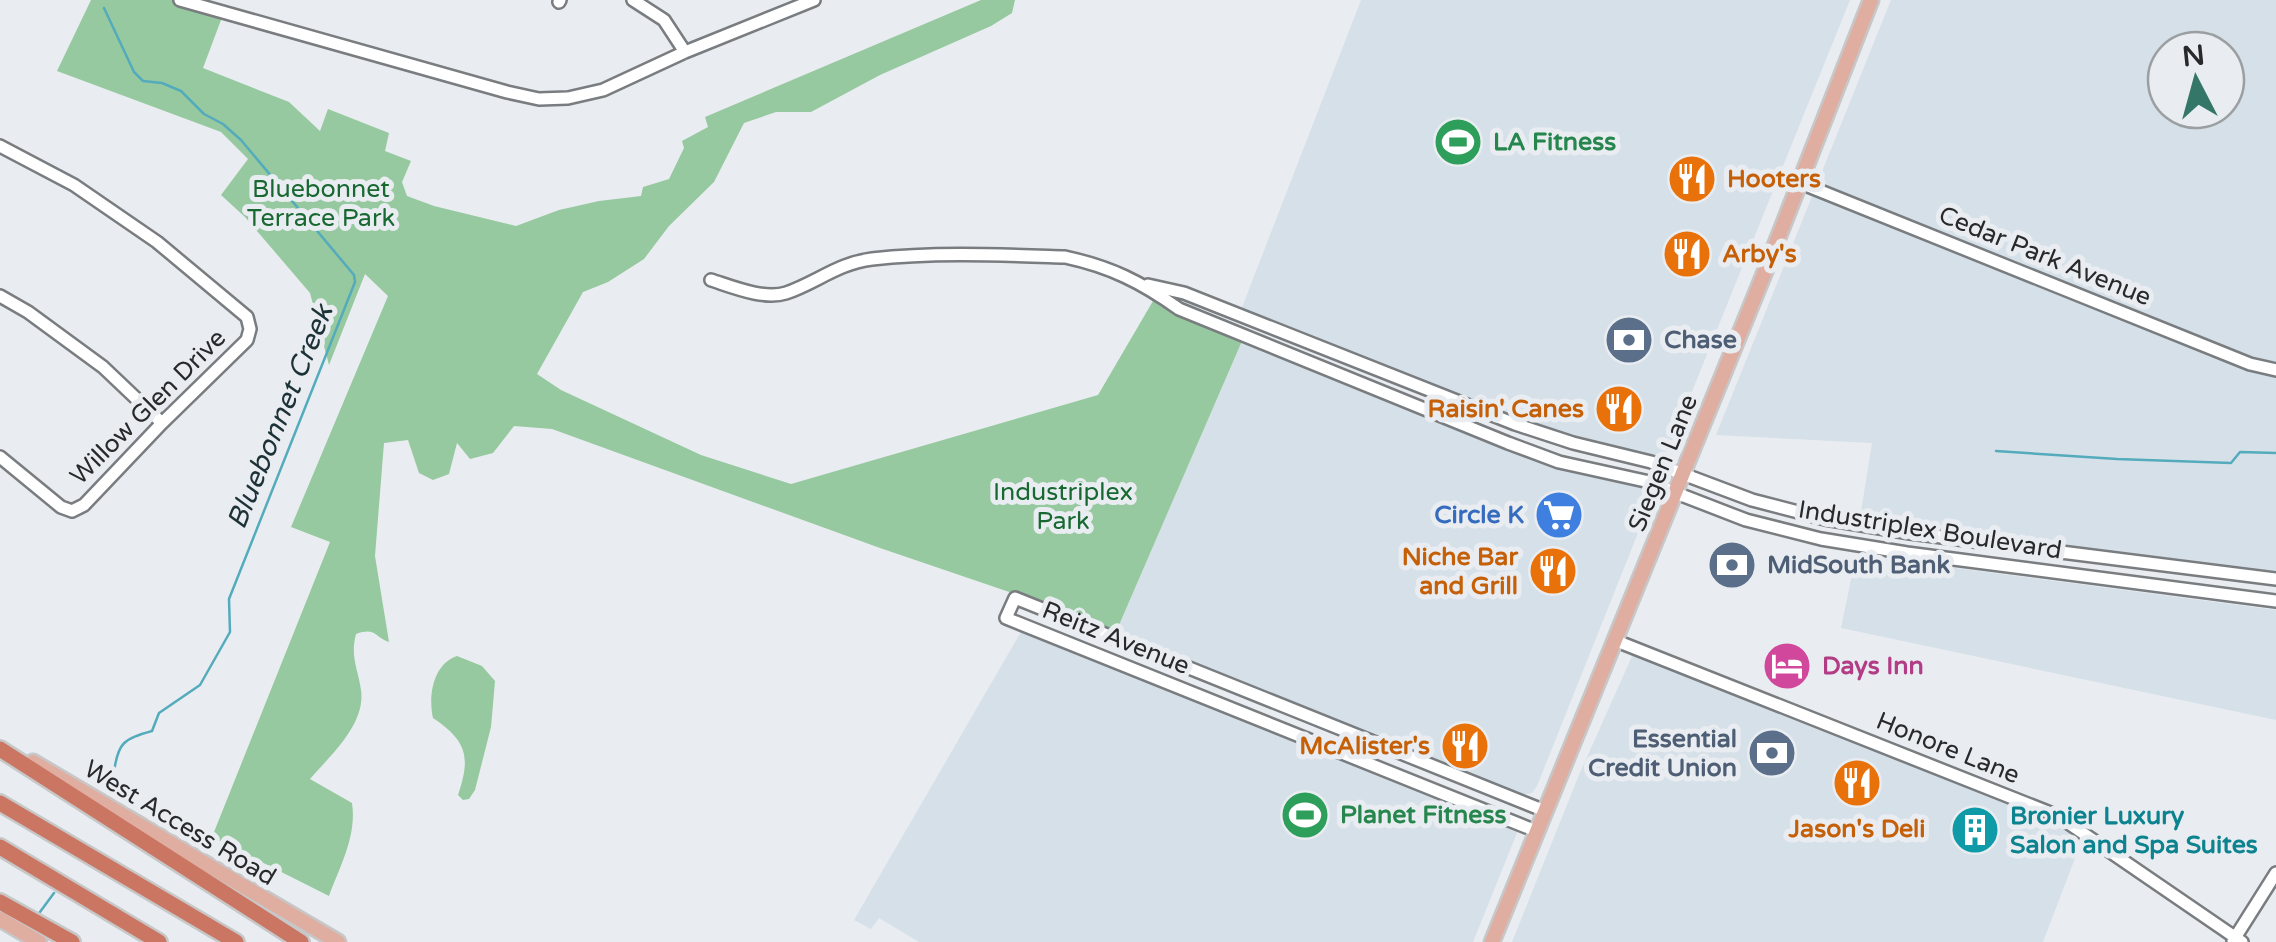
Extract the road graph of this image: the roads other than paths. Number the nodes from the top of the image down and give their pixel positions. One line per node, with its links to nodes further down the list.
1 (180, 0): 5 (street)
2 (633, 0): 5 (street)
3 (1871, 0): 7 (main road, Siegen Lane)
4 (806, 2): 5 (street)
5 (685, 52)
6 (0, 146): 12 (street, Willow Glen Drive)
7 (1798, 182): 11 (street, Cedar Park Avenue); 14 (main road, Siegen Lane)
8 (711, 280): 9 (street, Industriplex Boulevard)
9 (1144, 284): 14 (street, Industriplex Boulevard); 15 (street, Industriplex Boulevard)
10 (0, 296): 12 (street)
11 (2276, 370)
12 (162, 422): 13 (street, Willow Glen Drive)
13 (0, 457)
14 (1683, 475): 15 (main road, Siegen Lane); 16 (street, Industriplex Boulevard)
15 (1675, 493): 17 (street, Industriplex Boulevard); 18 (main road, Siegen Lane)
16 (2276, 579)
17 (2276, 600)
18 (1614, 640): 21 (main road, Siegen Lane); 28 (street, Honore Lane)
19 (0, 746): 34 (highway); 35 (main road, West Access Road)
20 (0, 803): 27 (highway)
21 (1545, 811): 22 (main road, Siegen Lane); 22 (street, Reitz Avenue)
22 (1536, 832): 36 (main road, Siegen Lane)
23 (0, 846): 31 (highway)
24 (2276, 872): 28 (street)
25 (0, 902): 30 (highway)
26 (0, 918): 29 (main road)
27 (210, 926): 32 (highway); 33 (highway)
28 (2236, 940)
29 (39, 942)
30 (72, 942)
31 (156, 942)
32 (236, 942)
33 (249, 942)
34 (301, 942)
35 (338, 942)
36 (1492, 942)

